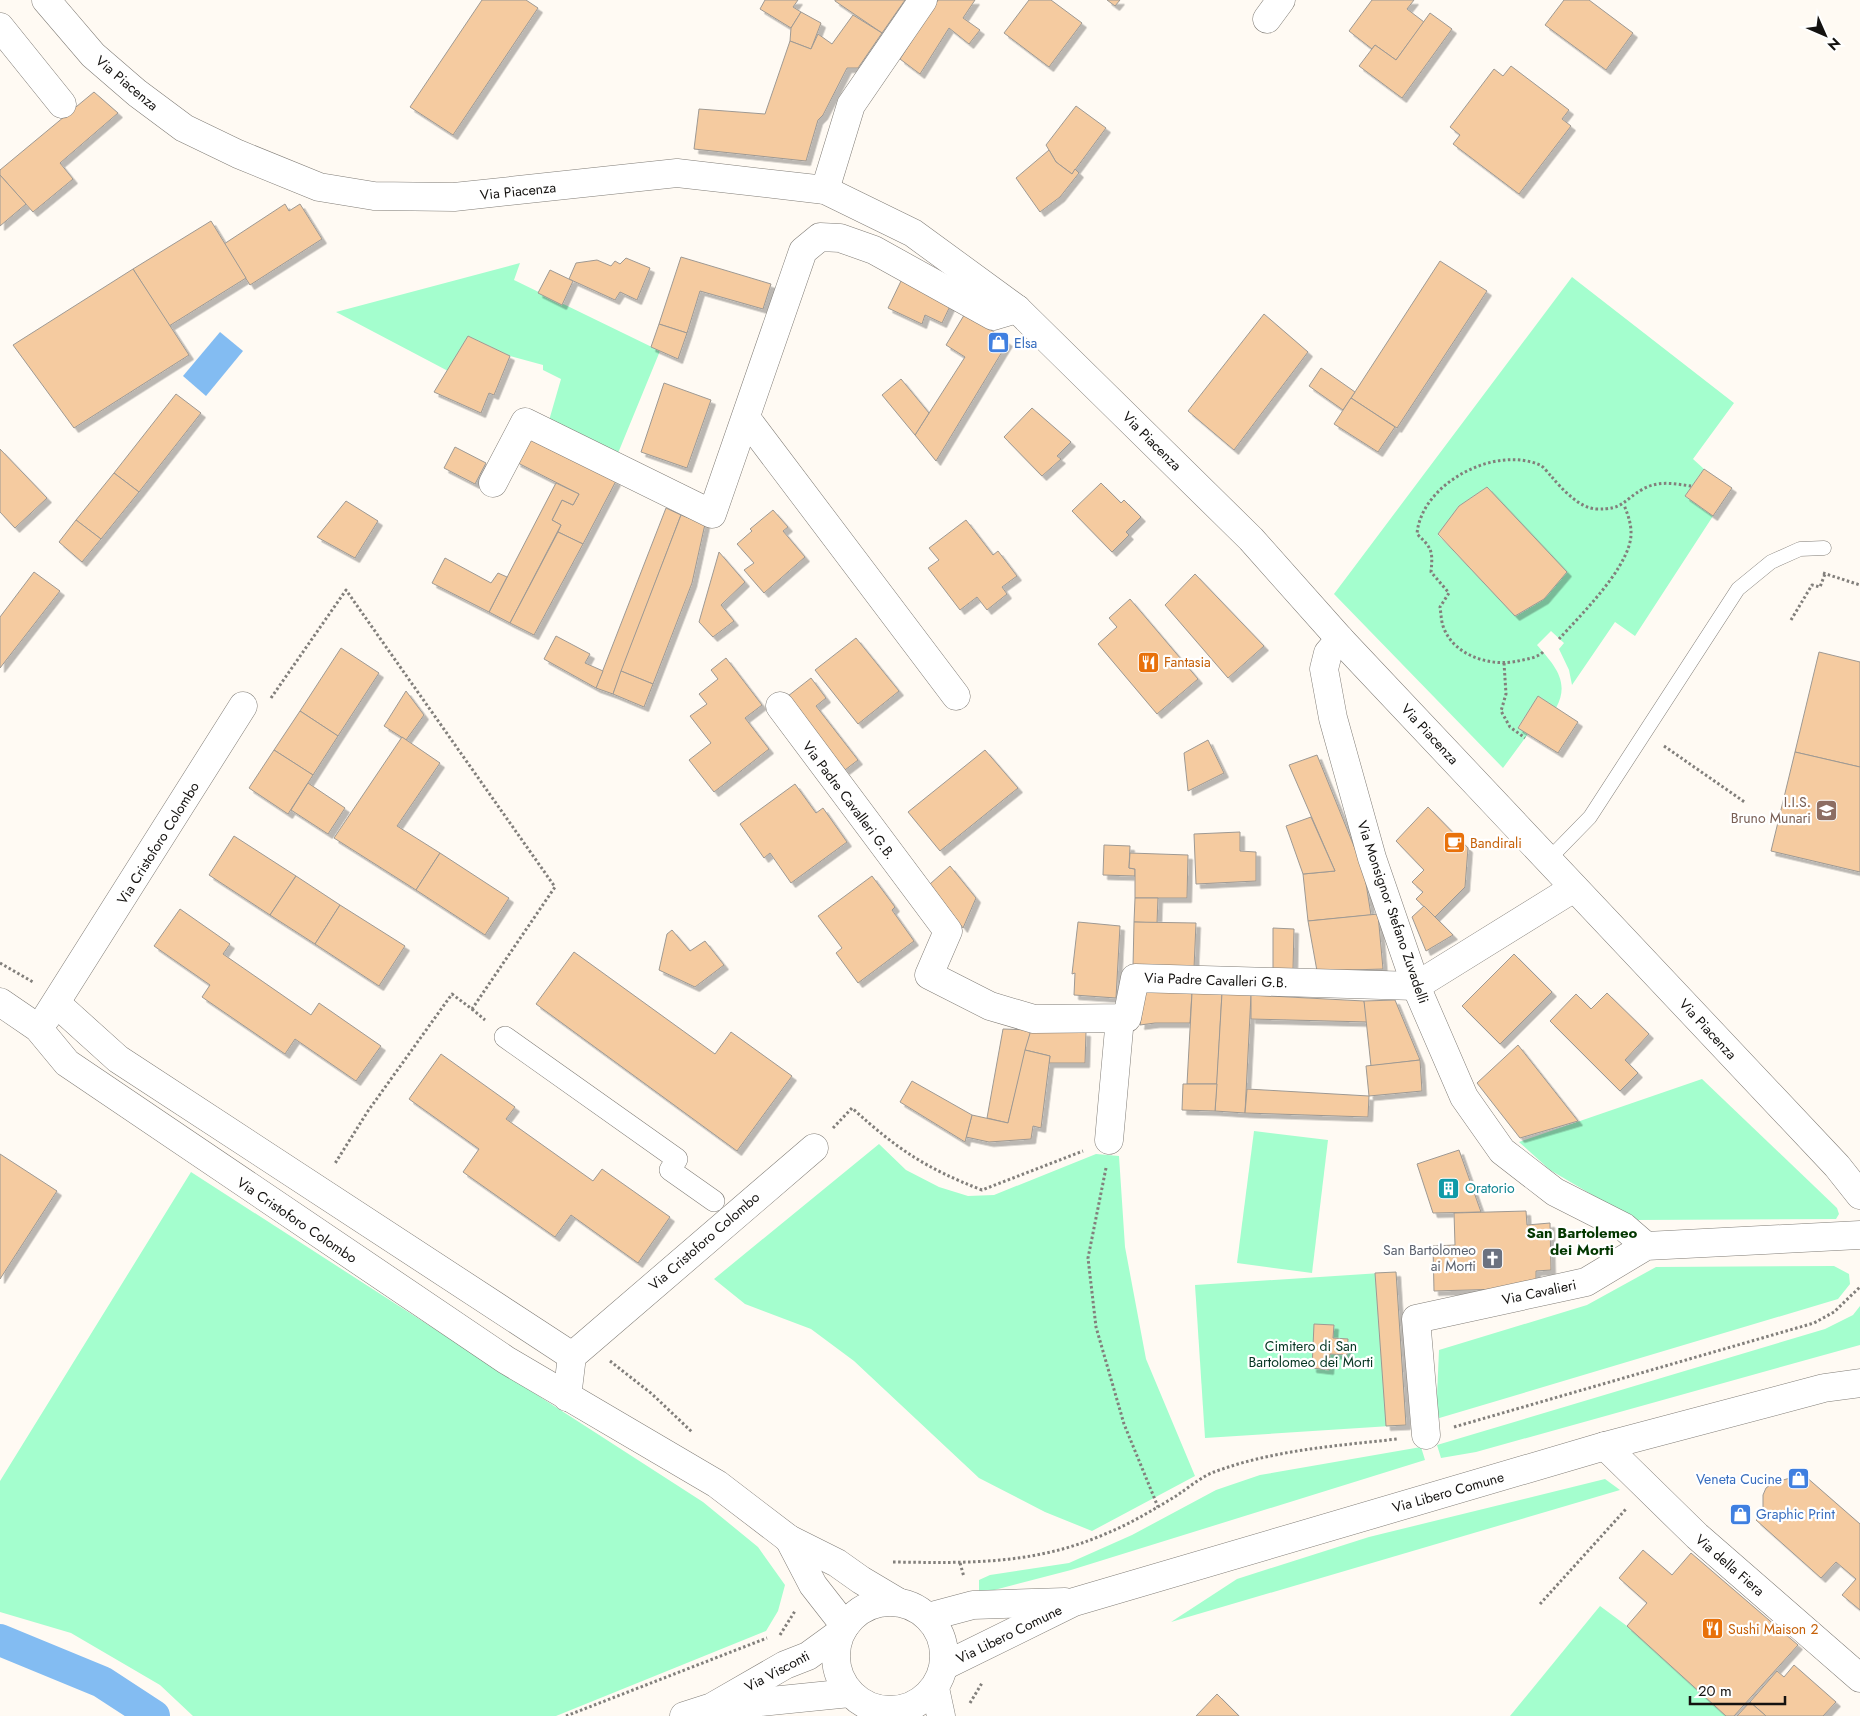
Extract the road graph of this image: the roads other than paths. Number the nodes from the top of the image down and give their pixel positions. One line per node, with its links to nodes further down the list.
1 (46, 0): 5 (street, Via Piacenza)
2 (923, 0): 5 (street)
3 (0, 27): 4 (street)
4 (62, 104)
5 (825, 190): 6 (street, Via Piacenza)
6 (1017, 309): 7 (street); 10 (street, Via Piacenza)
7 (746, 418): 8 (street); 11 (street)
8 (493, 483)
9 (1824, 548): 14 (lane)
10 (1340, 639): 14 (street, Via Piacenza); 16 (street, Via Monsignor Stefano Zuvadelli)
11 (956, 696)
12 (243, 706): 18 (street, Via Cristoforo Colombo)
13 (780, 706): 19 (street, Via Padre Cavalleri G.B.)
14 (1549, 859): 15 (street, Via Piacenza)
15 (1574, 888): 16 (street); 24 (street, Via Piacenza)
16 (1416, 986): 19 (street, Via Padre Cavalleri G.B.); 29 (street, Via Monsignor Stefano Zuvadelli)
17 (0, 1002): 20 (street, Via Cristoforo Colombo)
18 (57, 1004): 20 (street, Via Cristoforo Colombo); 30 (street)
19 (1120, 1018): 22 (street)
20 (38, 1028): 34 (street, Via Cristoforo Colombo)
21 (505, 1037): 27 (street)
22 (1109, 1140)
23 (814, 1148): 30 (street, Via Cristoforo Colombo)
24 (1837, 1166): 25 (street, Via Piacenza); 26 (street, Via Piacenza)
25 (1860, 1183)
26 (1860, 1195)
27 (714, 1201)
28 (1860, 1235): 29 (street, Via Cavalieri)
29 (1646, 1246): 35 (street, Via Cavalieri)
30 (572, 1356): 34 (street)
31 (1860, 1369): 33 (street, Via Libero Comune)
32 (1860, 1383): 33 (street, Via Libero Comune)
33 (1824, 1388): 36 (street, Via Libero Comune)
34 (567, 1397): 37 (street, Via Cristoforo Colombo)
35 (1426, 1435)
36 (1604, 1446): 39 (street, Via Libero Comune); 43 (street, Via della Fiera)
37 (789, 1539): 38 (street, Via Cristoforo Colombo); 41 (street, Via Cristoforo Colombo)
38 (898, 1602): 40 (street, Via Libero Comune); 41 (street, Via Libero Comune)
39 (1074, 1602): 40 (street, Via Libero Comune); 42 (street, Via Libero Comune)
40 (928, 1617): 42 (street, Via Libero Comune)
41 (843, 1629): 44 (street, Via Libero Comune); 45 (street, Via Visconti)
42 (940, 1677): 46 (street, Via Libero Comune); 48 (street)
43 (1860, 1678)
44 (850, 1693): 45 (street, Via Visconti); 46 (street, Via Libero Comune)
45 (712, 1707): 47 (street, Via Visconti)
46 (880, 1713)
47 (684, 1716)
48 (941, 1716)

